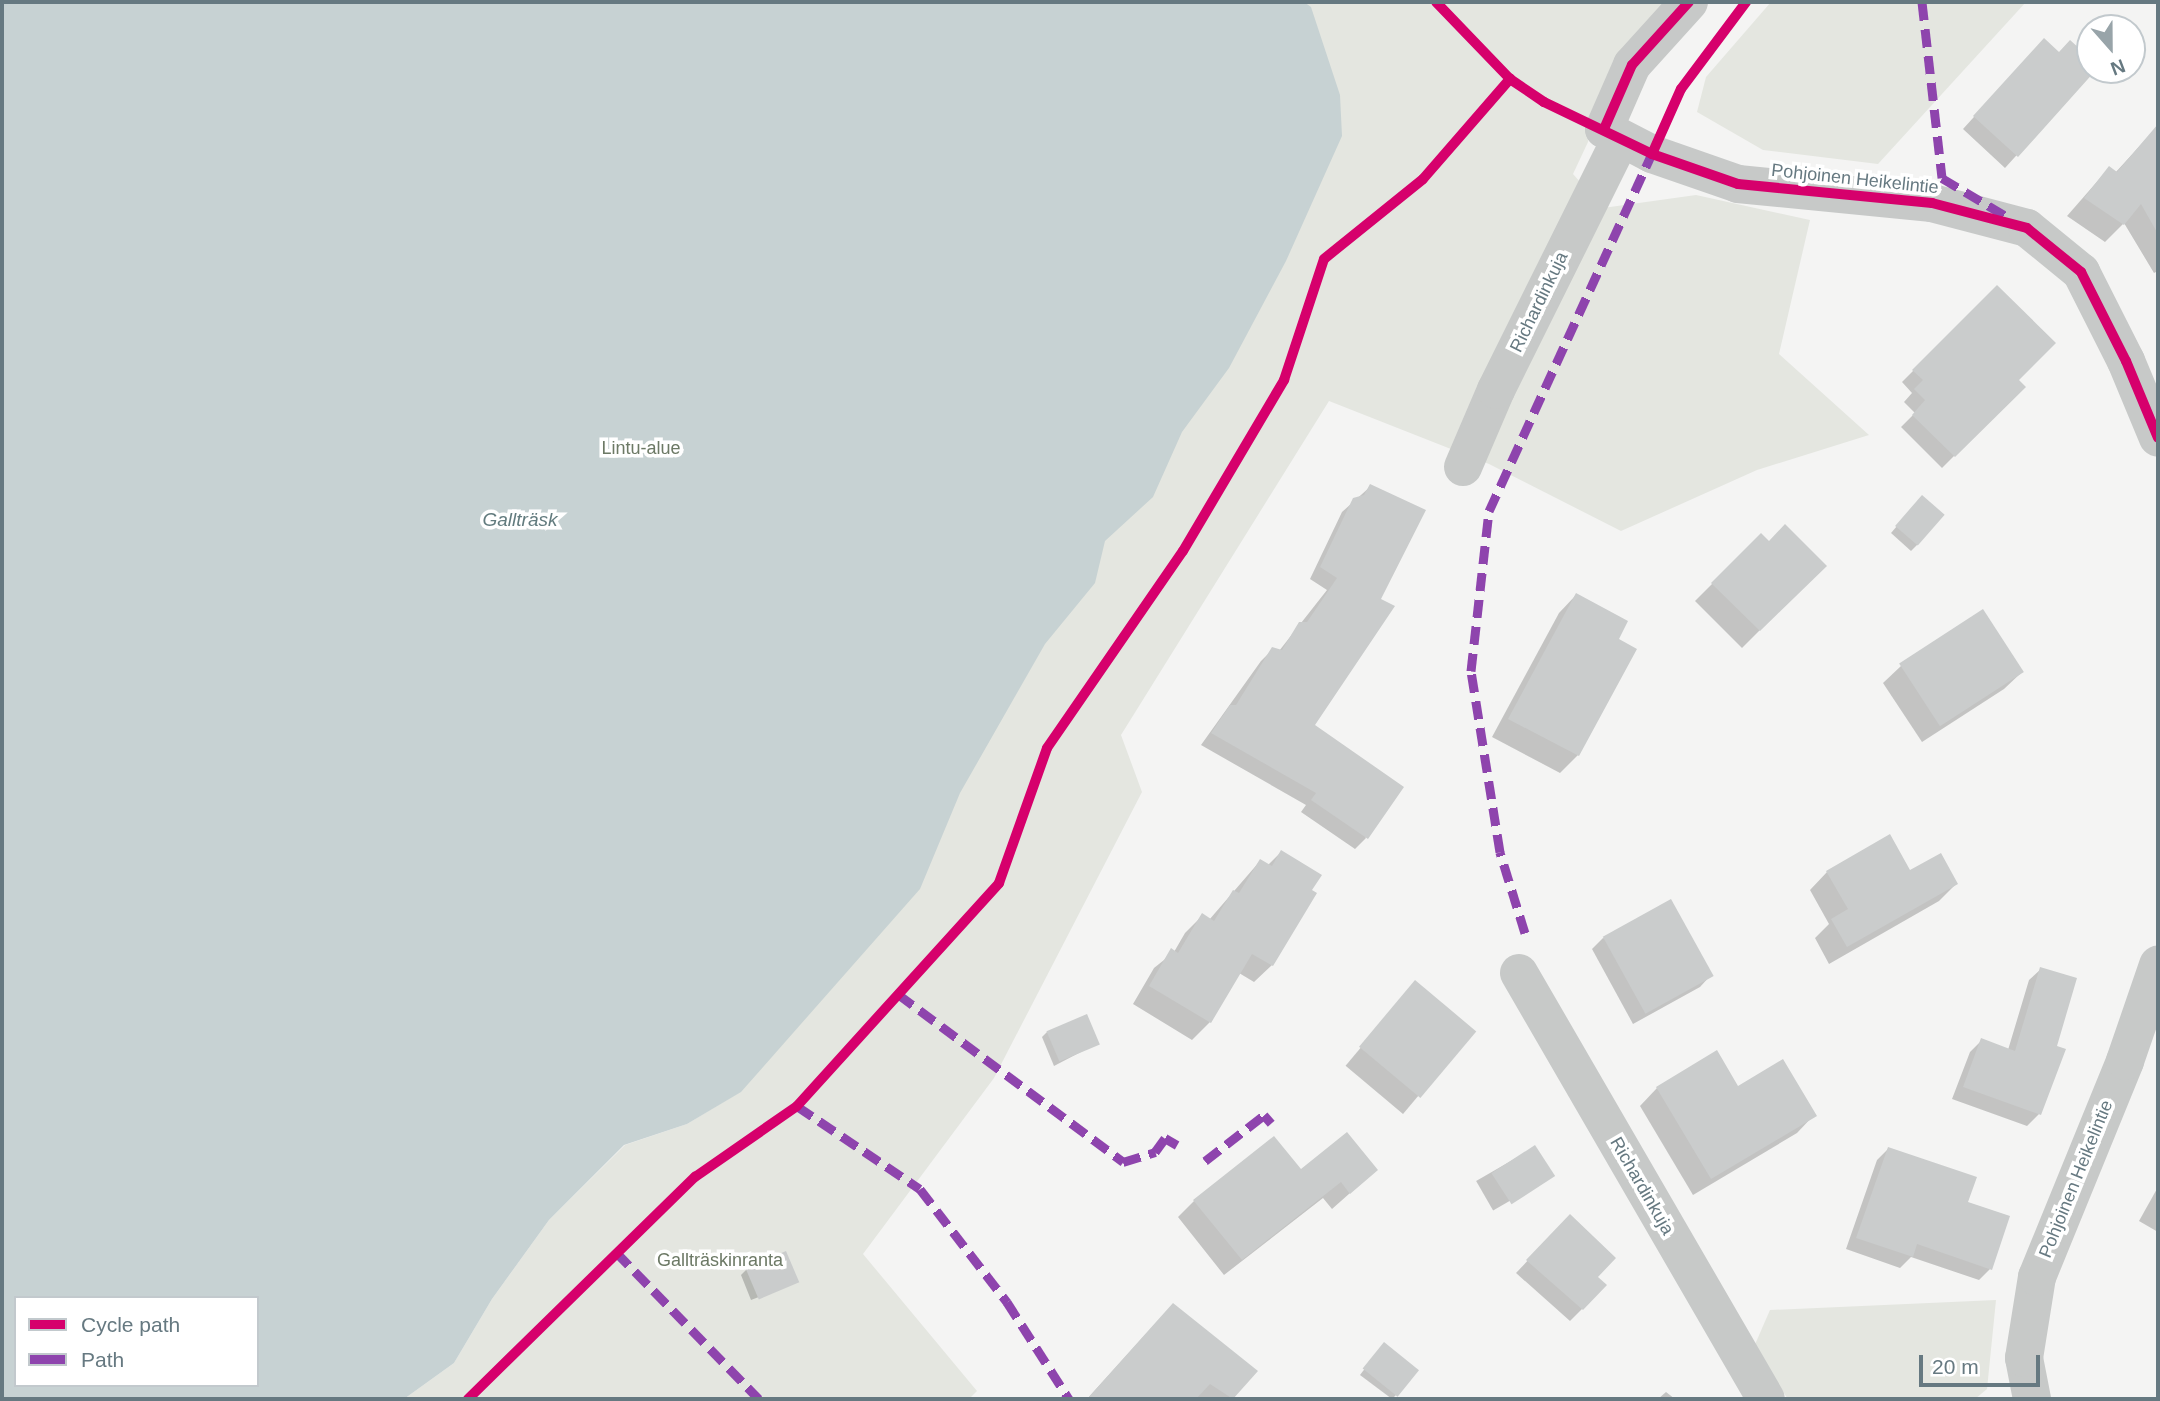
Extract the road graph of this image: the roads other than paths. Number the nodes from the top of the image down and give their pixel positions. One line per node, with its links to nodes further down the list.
1 (1689, 2): 2 (street, Richardinkuja)
2 (1612, 134): 3 (street, Pohjoinen Heikelintie); 4 (street, Richardinkuja)
3 (2158, 438)
4 (1464, 467)
5 (2158, 965): 8 (street, Pohjoinen Heikelintie)
6 (1519, 973): 7 (street, Richardinkuja)
7 (1766, 1399)
8 (2032, 1399)

